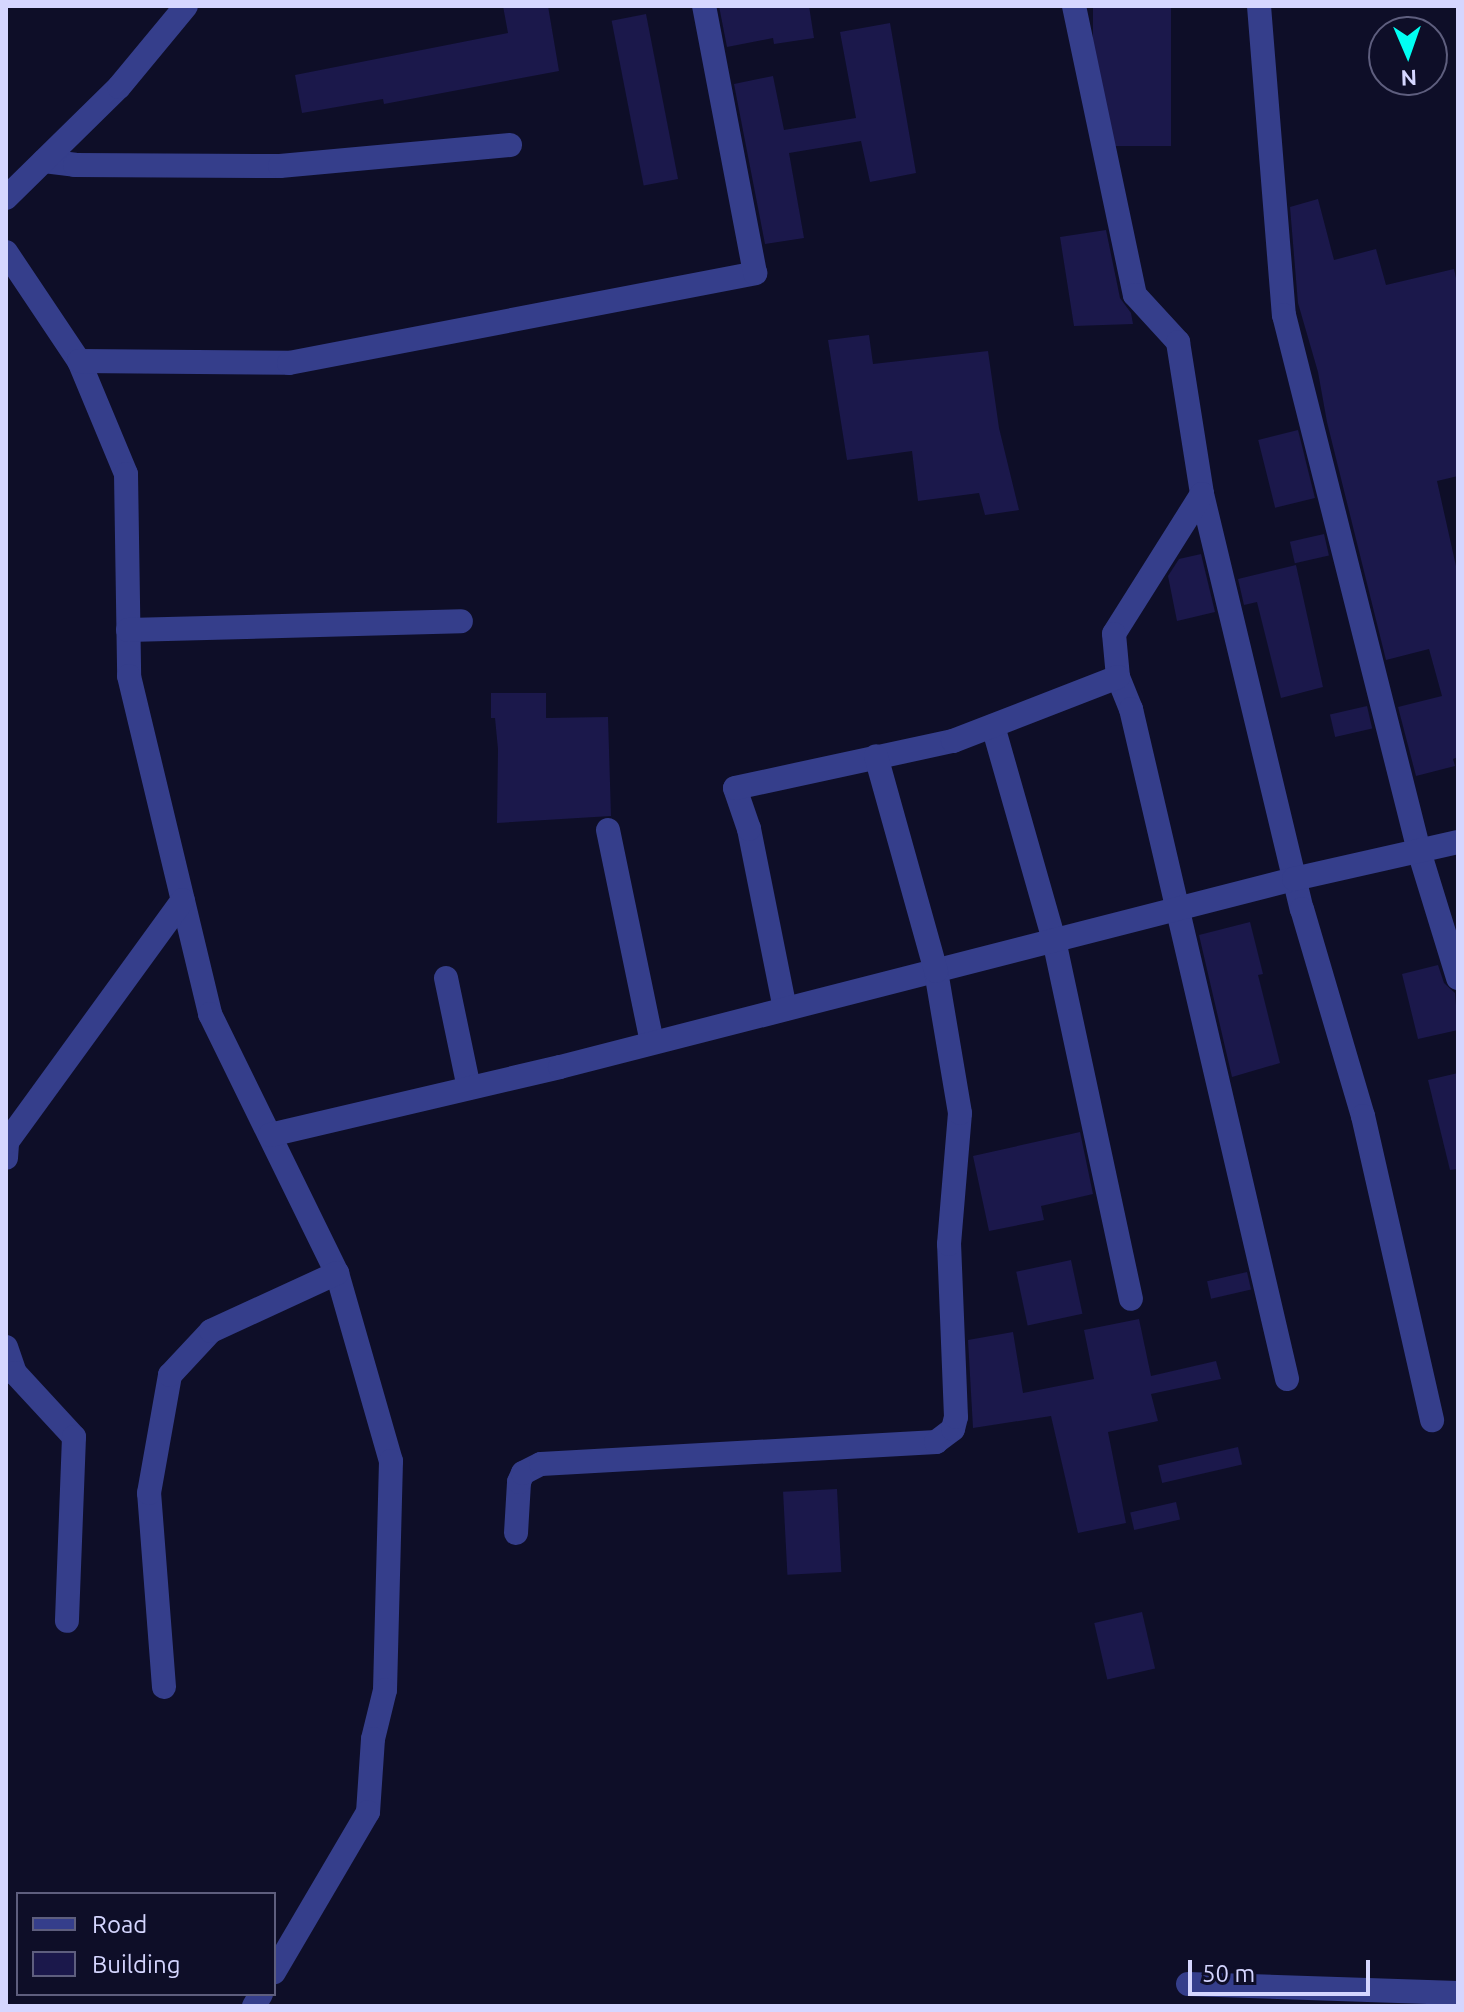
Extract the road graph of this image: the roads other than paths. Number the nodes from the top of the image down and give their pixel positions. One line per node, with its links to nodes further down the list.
1 (186, 6): 6 (street)
2 (704, 6): 9 (street)
3 (1074, 6): 10 (street)
4 (1259, 6): 18 (street)
5 (510, 145): 6 (street)
6 (44, 161): 7 (street)
7 (6, 198)
8 (6, 252): 9 (street)
9 (79, 361): 12 (street)
10 (1202, 494): 13 (street); 19 (street)
11 (461, 621): 12 (street)
12 (128, 630): 20 (street)
13 (1118, 677): 14 (street); 21 (street)
14 (993, 726): 15 (street); 22 (street)
15 (876, 756): 23 (street); 26 (street)
16 (608, 830): 27 (street)
17 (1458, 842): 18 (street)
18 (1419, 851): 19 (street); 25 (street)
19 (1294, 879): 21 (street); 35 (street)
20 (183, 900): 29 (street); 30 (street)
21 (1176, 909): 22 (street); 34 (street)
22 (1054, 940): 23 (street); 32 (street)
23 (936, 971): 26 (street); 36 (street)
24 (446, 978): 28 (street)
25 (1458, 978)
26 (785, 1009): 27 (street)
27 (652, 1043): 28 (street)
28 (469, 1088): 29 (street)
29 (270, 1135): 31 (street)
30 (6, 1158)
31 (337, 1273): 38 (street); 39 (street)
32 (1131, 1299)
33 (6, 1347): 37 (street)
34 (1287, 1379)
35 (1432, 1420)
36 (516, 1533)
37 (67, 1621)
38 (164, 1687)
39 (276, 1969)
40 (1188, 1984): 41 (street)
41 (1458, 1993)

